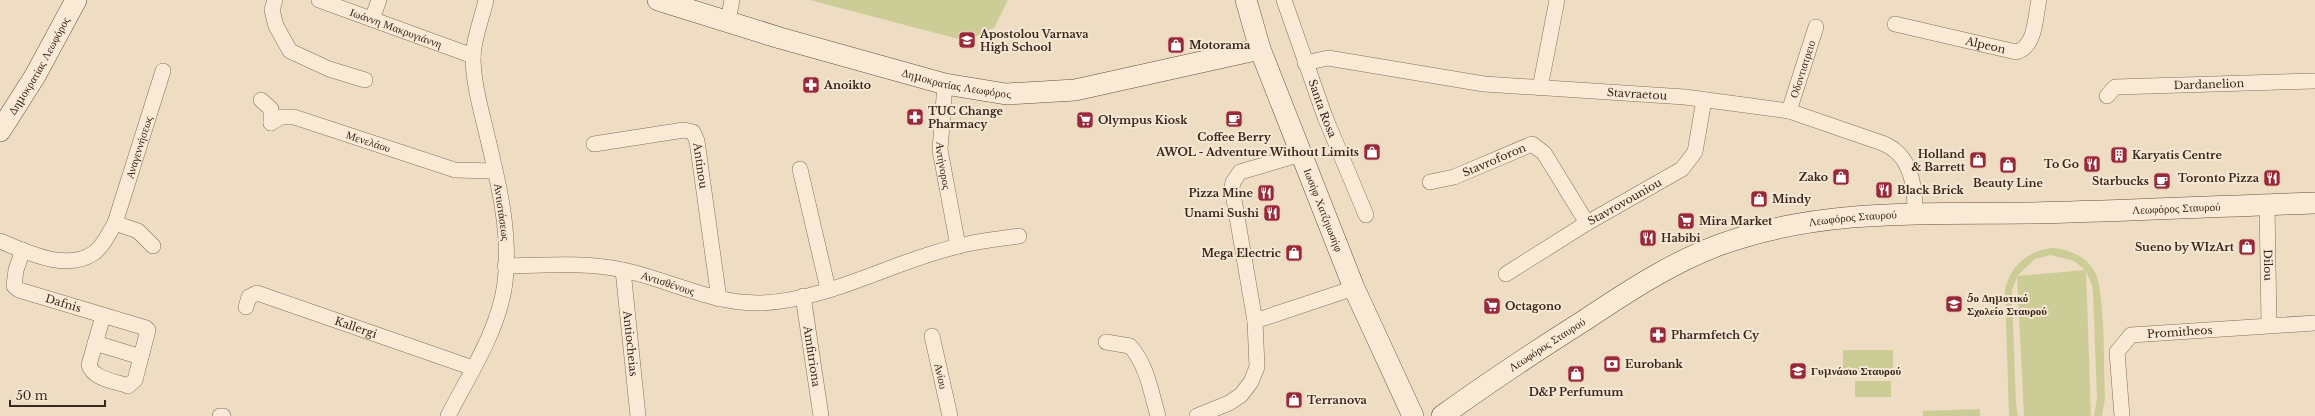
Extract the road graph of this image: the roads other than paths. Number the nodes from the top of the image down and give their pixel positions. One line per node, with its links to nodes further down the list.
1 (76, 0): 28 (main road, Δημοκρατίας Λεωφόρος)
2 (275, 0): 20 (street)
3 (319, 0): 12 (street, Ιωάννη Μακρυγιάννη)
4 (379, 0): 12 (street)
5 (486, 0): 17 (street, Αντιστάσεως)
6 (658, 0): 13 (main road, Δημοκρατίας Λεωφόρος)
7 (732, 0): 13 (street)
8 (1246, 0): 16 (main road, Ιωσήφ Χατζηιωσήφ)
9 (1284, 0): 18 (street, Santa Rosa)
10 (1557, 0): 23 (street)
11 (2039, 0): 14 (street, Alpeon)
12 (372, 19): 17 (street, Ιωάννη Μακρυγιάννη)
13 (728, 22): 22 (main road, Δημοκρατίας Λεωφόρος)
14 (1895, 24)
15 (1816, 27): 27 (street, Οδοντιατρειο)
16 (1260, 49): 22 (main road, Δημοκρατίας Λεωφόρος); 30 (main road, Ιωσήφ Χατζηιωσήφ)
17 (473, 56): 32 (street, Αντιστάσεως)
18 (1305, 63): 23 (street, Stavraetou); 37 (street, Santa Rosa)
19 (162, 71): 38 (street, Αναγεννήσεως)
20 (365, 80)
21 (2315, 82): 24 (street, Dardanelion)
22 (945, 84): 43 (street, Αντήνορος)
23 (1540, 88): 26 (street, Stavraetou)
24 (2107, 96)
25 (261, 100): 32 (street, Μενελάου)
26 (1704, 100): 27 (street, Stavraetou); 39 (street, Stavrovouniou)
27 (1789, 111): 36 (street, Stavraetou)
28 (0, 131)
29 (594, 144): 51 (street, Antinou)
30 (1301, 154): 48 (main road, Ιωσήφ Χατζηιωσήφ); 54 (street)
31 (800, 169): 49 (street)
32 (495, 171): 45 (street, Αντιστάσεως)
33 (1430, 182): 39 (street, Stavroforon)
34 (2315, 203): 35 (main road, Λεωφόρος Σταυρού)
35 (2267, 204): 36 (main road, Λεωφόρος Σταυρού); 56 (street, Dilou)
36 (1915, 212): 69 (main road, Λεωφόρος Σταυρού)
37 (1366, 215)
38 (115, 223): 42 (street); 44 (street, Αναγεννήσεως)
39 (1587, 223): 47 (street, Stavrovouniou)
40 (1019, 236): 43 (street, Αντισθένους)
41 (0, 241): 44 (street, Αναγεννήσεως)
42 (153, 246)
43 (958, 246): 49 (street, Αντισθένους)
44 (23, 250): 53 (street, Dafnis)
45 (506, 266): 46 (street, Αντισθένους); 61 (street, Αντιστάσεως)
46 (623, 270): 51 (street, Αντισθένους); 63 (street, Antiocheias)
47 (1506, 274)
48 (1354, 288): 54 (street); 68 (main road, Ιωσήφ Χατζηιωσήφ)
49 (828, 290): 50 (street, Αντισθένους)
50 (803, 296): 51 (street, Αντισθένους); 64 (street, Amfitriona)
51 (719, 300)
52 (246, 307): 61 (street, Kallergi)
53 (103, 316): 59 (street); 60 (street, Dafnis)
54 (1256, 321): 67 (street)
55 (2315, 323): 56 (street, Promitheos)
56 (2269, 326): 70 (street, Promitheos)
57 (932, 336): 65 (street, Ανίου)
58 (1106, 342): 66 (street)
59 (95, 343): 60 (street); 60 (street)
60 (141, 357)
61 (473, 368): 62 (street, Αντιστάσεως)
62 (448, 416)
63 (638, 416)
64 (821, 416)
65 (950, 416)
66 (1158, 416)
67 (1197, 416)
68 (1413, 416)
69 (1442, 416)
70 (2122, 416)

